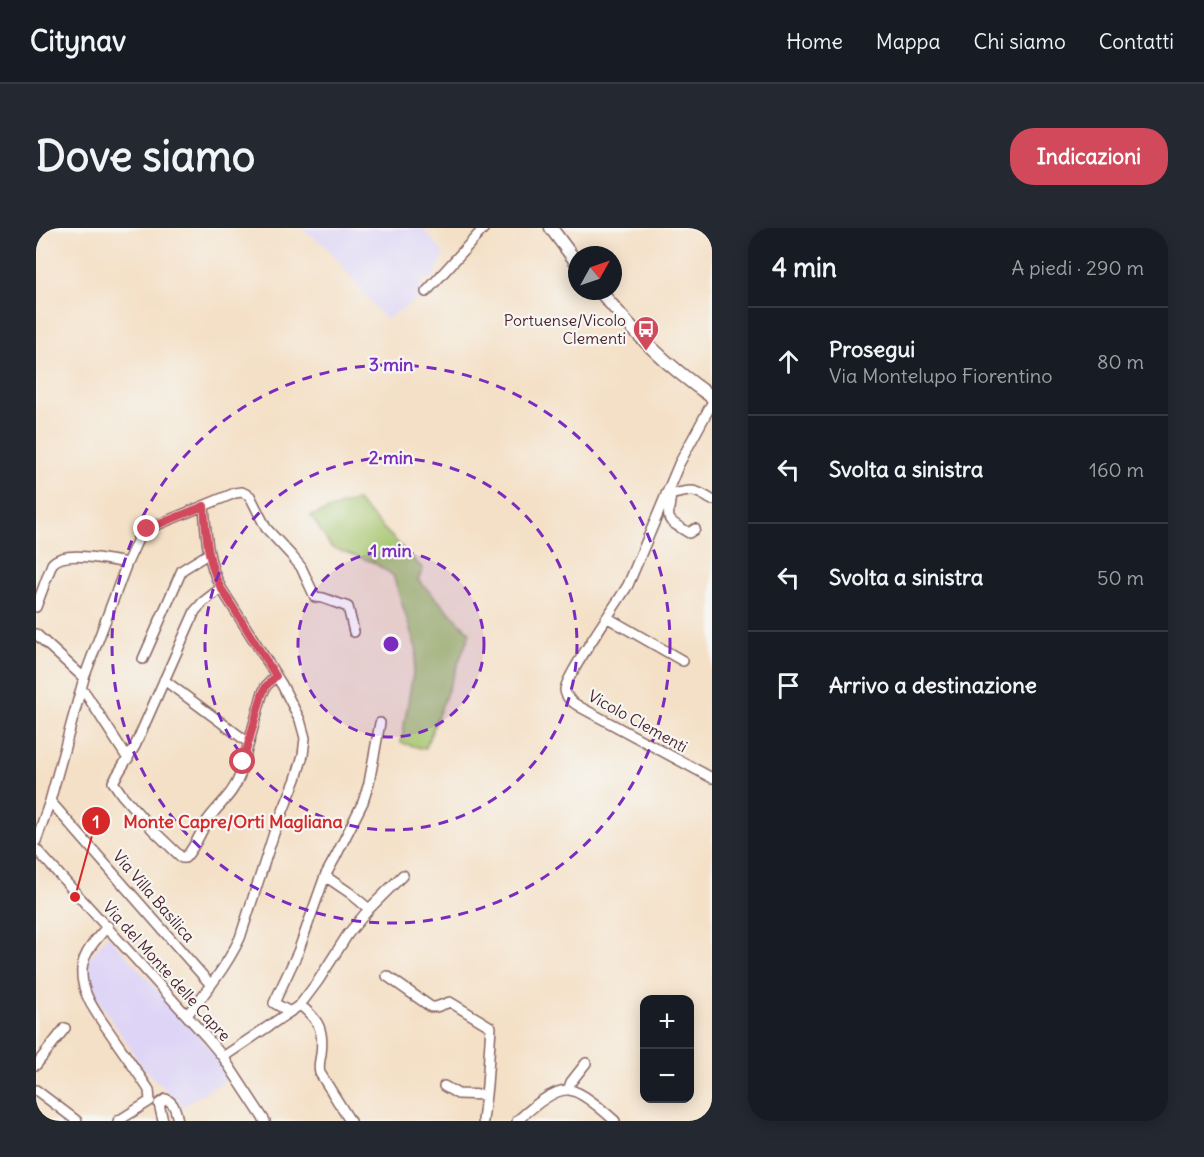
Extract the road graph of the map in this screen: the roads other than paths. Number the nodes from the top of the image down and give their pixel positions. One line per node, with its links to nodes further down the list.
1 (484, 228): 4 (street)
2 (551, 228): 3 (main road)
3 (568, 251)
4 (426, 292)
5 (608, 300): 6 (main road)
6 (712, 396)
7 (712, 403): 8 (street, Vicolo Clementi)
8 (669, 495): 9 (street); 11 (street); 16 (street, Vicolo Clementi)
9 (712, 500)
10 (204, 506): 12 (street); 13 (street); 17 (street)
11 (695, 530)
12 (208, 554): 14 (street); 19 (street)
13 (127, 562): 15 (street); 22 (street)
14 (221, 588): 21 (street); 23 (street)
15 (36, 608)
16 (608, 618): 20 (street); 28 (street, Vicolo Clementi)
17 (354, 632)
18 (36, 634): 22 (street)
19 (143, 659)
20 (684, 661)
21 (276, 676): 26 (street); 37 (street)
22 (84, 678): 24 (street)
23 (164, 680): 26 (street); 27 (street)
24 (81, 689): 27 (street); 29 (street)
25 (380, 723): 33 (street)
26 (249, 743): 27 (street)
27 (128, 759)
28 (712, 778)
29 (50, 801): 30 (street); 37 (street, Via Villa Basilica)
30 (36, 841)
31 (36, 849): 35 (street, Via del Monte delle Capre)
32 (403, 875): 34 (street)
33 (325, 876): 34 (street); 39 (street)
34 (369, 909): 38 (street)
35 (108, 926): 40 (street, Via del Monte delle Capre); 52 (street)
36 (387, 976): 48 (street)
37 (211, 985): 40 (street)
38 (300, 1005): 39 (street); 56 (street)
39 (290, 1012): 42 (street)
40 (187, 1015): 42 (street, Via del Monte delle Capre)
41 (65, 1029): 44 (street)
42 (222, 1057): 55 (street, Via del Monte delle Capre)
43 (586, 1063): 47 (street)
44 (36, 1065)
45 (444, 1086): 48 (street)
46 (36, 1090): 49 (street)
47 (568, 1090): 50 (street); 58 (street)
48 (486, 1095): 57 (street)
49 (64, 1117): 51 (street)
50 (613, 1120)
51 (77, 1121)
52 (118, 1121)
53 (163, 1121): 54 (street)
54 (178, 1121)
55 (265, 1121)
56 (350, 1121)
57 (483, 1121)
58 (517, 1121)

